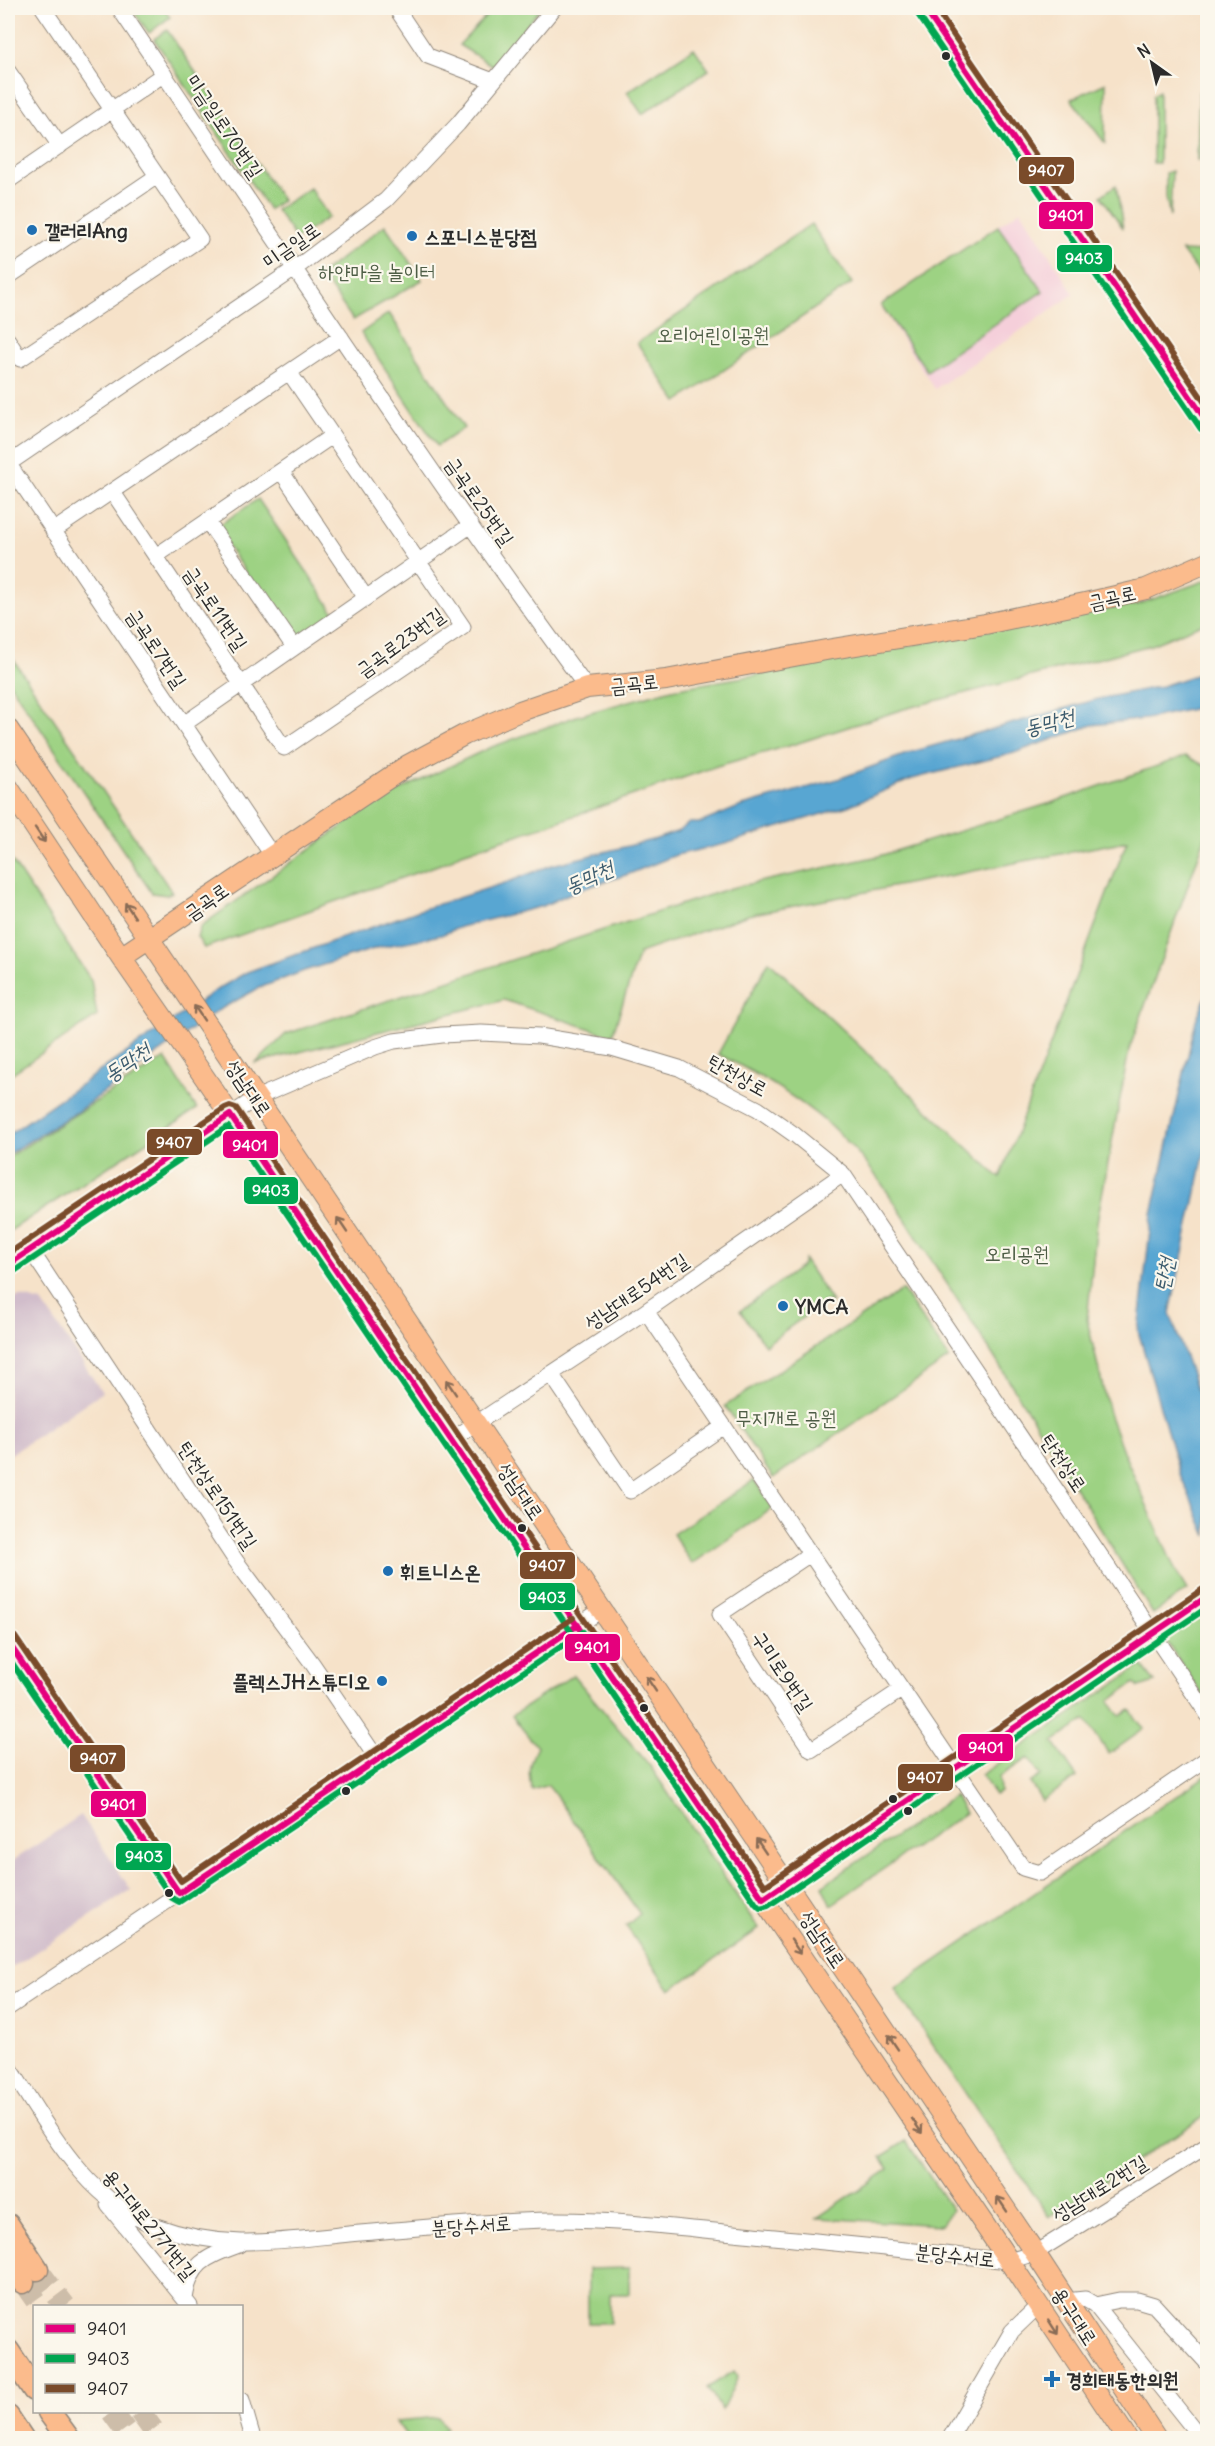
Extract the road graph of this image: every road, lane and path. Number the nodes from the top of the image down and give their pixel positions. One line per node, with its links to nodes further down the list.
1 (43, 8): 9 (street)
2 (119, 8): 7 (street, 미금일로70번길)
3 (396, 8): 8 (street)
4 (554, 8): 8 (street, 미금일로)
5 (924, 8): 18 (main road)
6 (8, 71): 10 (street)
7 (164, 74): 9 (street); 13 (street, 미금일로70번길)
8 (493, 81): 13 (street, 미금일로)
9 (112, 110): 10 (street); 11 (street)
10 (60, 146): 12 (street)
11 (157, 176): 14 (street); 16 (street)
12 (8, 181)
13 (296, 268): 15 (street, 금곡로25번길); 20 (street, 미금일로)
14 (8, 277)
15 (341, 337): 17 (street); 24 (street, 금곡로25번길)
16 (8, 340)
17 (289, 372): 19 (street, 금곡로23번길); 22 (street)
18 (1208, 424)
19 (333, 436): 21 (street); 27 (street, 금곡로23번길)
20 (8, 464): 25 (street, 금곡로7번길)
21 (281, 471): 23 (street, 금곡로11번길); 29 (street)
22 (112, 491): 25 (street); 26 (street, 금곡로11번길)
23 (207, 521): 26 (street, 금곡로11번길); 30 (street)
24 (471, 525): 27 (street); 32 (street, 금곡로25번길)
25 (53, 531): 34 (street, 금곡로7번길)
26 (156, 556): 31 (street, 금곡로11번길)
27 (418, 561): 29 (street); 33 (street, 금곡로23번길)
28 (1208, 562): 32 (main road, 금곡로)
29 (366, 598): 30 (street, 금곡로11번길)
30 (294, 647): 31 (street, 금곡로11번길)
31 (242, 683): 33 (street, 금곡로11번길); 34 (street, 금곡로11번길)
32 (588, 688): 37 (main road, 금곡로)
33 (361, 696)
34 (183, 724): 37 (street, 금곡로7번길)
35 (8, 729): 38 (main road, 성남대로, one-way to 35)
36 (8, 787): 39 (main road, 성남대로, one-way to 39)
37 (272, 855): 38 (main road, 금곡로)
38 (149, 939): 39 (main road, 금곡로); 40 (main road, 성남대로, one-way to 38)
39 (121, 957): 41 (main road, 성남대로)
40 (256, 1098): 41 (street, 탄천상로); 42 (street, 탄천상로); 47 (main road, 성남대로, one-way to 40)
41 (230, 1115): 43 (street, 탄천상로); 49 (main road, 성남대로)
42 (843, 1174): 45 (street, 성남대로54번길); 54 (street, 탄천상로)
43 (30, 1249): 44 (street, 탄천상로); 59 (street, 탄천상로151번길)
44 (8, 1265)
45 (646, 1311): 46 (street, 성남대로54번길); 48 (street)
46 (551, 1374): 47 (street, 성남대로54번길); 48 (street)
47 (476, 1424): 49 (street, 성남대로54번길); 52 (main road, 성남대로)
48 (724, 1426): 50 (street)
49 (451, 1440): 53 (main road, 성남대로)
50 (810, 1554): 56 (street); 56 (street, 구미로9번길)
51 (1208, 1596): 54 (street)
52 (601, 1610): 53 (street); 61 (main road, 성남대로, one-way to 52)
53 (578, 1625): 59 (street); 63 (main road, 성남대로)
54 (1151, 1634): 57 (street, 탄천상로); 60 (street)
55 (8, 1642): 62 (street)
56 (901, 1690): 60 (street)
57 (1208, 1715)
58 (1208, 1758): 60 (street)
59 (378, 1760): 62 (street)
60 (953, 1767): 61 (street)
61 (786, 1884): 63 (street); 70 (main road, 성남대로, one-way to 61)
62 (179, 1893): 64 (street)
63 (763, 1899): 72 (main road, 성남대로, one-way to 72)
64 (8, 2008)
65 (8, 2065): 67 (street, 분당수서로)
66 (1208, 2145): 70 (street, 성남대로2번길)
67 (77, 2168): 69 (street, 분당수서로); 74 (street, 용구대로2771번길)
68 (8, 2225): 71 (highway)
69 (244, 2244): 72 (street, 분당수서로); 74 (street)
70 (1035, 2253): 72 (street, 성남대로2번길); 73 (main road, 용구대로)
71 (8, 2257)
72 (1009, 2261): 75 (main road, 용구대로)
73 (1065, 2301): 76 (street); 88 (main road, 용구대로)
74 (187, 2303)
75 (1039, 2305): 86 (street); 87 (main road, 용구대로, one-way to 87)
76 (1095, 2305): 78 (street); 89 (street)
77 (8, 2351): 79 (highway)
78 (1208, 2364)
79 (33, 2388)
80 (243, 2404): 85 (street)
81 (50, 2413): 84 (highway)
82 (8, 2417): 83 (highway)
83 (22, 2439)
84 (68, 2439)
85 (253, 2439)
86 (950, 2439)
87 (1127, 2439)
88 (1156, 2439)
89 (1201, 2439)

